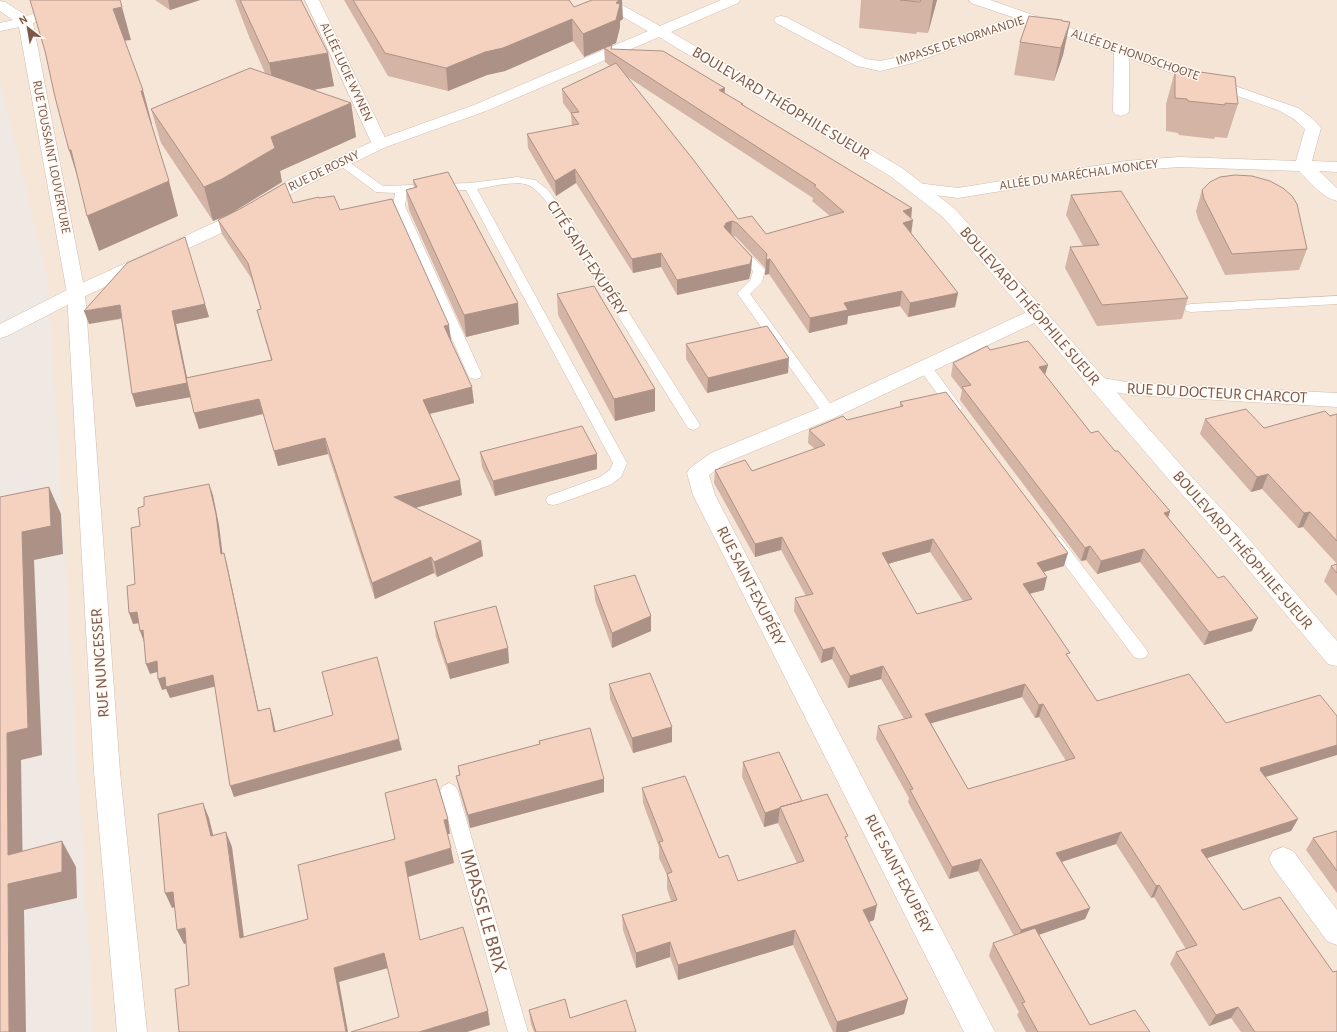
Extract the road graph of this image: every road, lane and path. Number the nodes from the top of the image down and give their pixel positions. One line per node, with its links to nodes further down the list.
1 (88, 0): 9 (street)
2 (312, 0): 14 (street, ALLÉE LUCIE WYNEN)
3 (603, 0): 11 (street, BOULEVARD THÉOPHILE SUEUR)
4 (733, 0): 11 (street, RUE DE ROSNY)
5 (976, 0): 7 (street, ALLÉE DE HONDSCHOOTE)
6 (0, 5): 9 (street)
7 (1030, 19): 8 (street, IMPASSE DE NORMANDIE); 12 (street, ALLÉE DE HONDSCHOOTE)
8 (781, 20)
9 (25, 21): 10 (street); 23 (street, RUE TOUSSAINT LOUVERTURE)
10 (0, 27)
11 (658, 32): 14 (street, RUE DE ROSNY); 19 (street, BOULEVARD THÉOPHILE SUEUR)
12 (1122, 50): 13 (street); 16 (street, ALLÉE DE HONDSCHOOTE)
13 (1121, 111)
14 (380, 144): 15 (street, RUE DE ROSNY)
15 (342, 162): 20 (lane, CITÉ SAINT-EXUPÉRY); 23 (street, RUE DE ROSNY)
16 (1303, 165): 17 (street, ALLÉE DU MARÉCHAL MONCEY); 19 (street, ALLÉE DU MARÉCHAL MONCEY); 21 (street)
17 (1337, 167)
18 (470, 186): 20 (lane, CITÉ SAINT-EXUPÉRY); 34 (lane, CITÉ SAINT-EXUPÉRY); 35 (lane)
19 (918, 188): 26 (street, BOULEVARD THÉOPHILE SUEUR)
20 (401, 190): 29 (lane)
21 (1337, 196)
22 (731, 241): 32 (lane)
23 (76, 293): 27 (street, RUE DE ROSNY); 42 (street, RUE NUNGESSER)
24 (1337, 300): 25 (lane)
25 (1191, 308)
26 (1038, 314): 28 (street, RUE SAINT-EXUPÉRY); 30 (street, BOULEVARD THÉOPHILE SUEUR)
27 (0, 332)
28 (925, 367): 32 (street, RUE SAINT-EXUPÉRY); 33 (lane)
29 (475, 375)
30 (1097, 383): 31 (street, RUE DU DOCTEUR CHARCOT); 38 (street, BOULEVARD THÉOPHILE SUEUR)
31 (1337, 400)
32 (829, 412): 44 (street, RUE SAINT-EXUPÉRY)
33 (964, 420)
34 (693, 425)
35 (553, 500)
36 (1045, 527): 37 (lane)
37 (1140, 653)
38 (1337, 657)
39 (448, 791): 43 (lane, IMPASSE LE BRIX)
40 (1283, 859): 41 (street)
41 (1337, 932)
42 (132, 1032)
43 (518, 1032)
44 (980, 1032)

